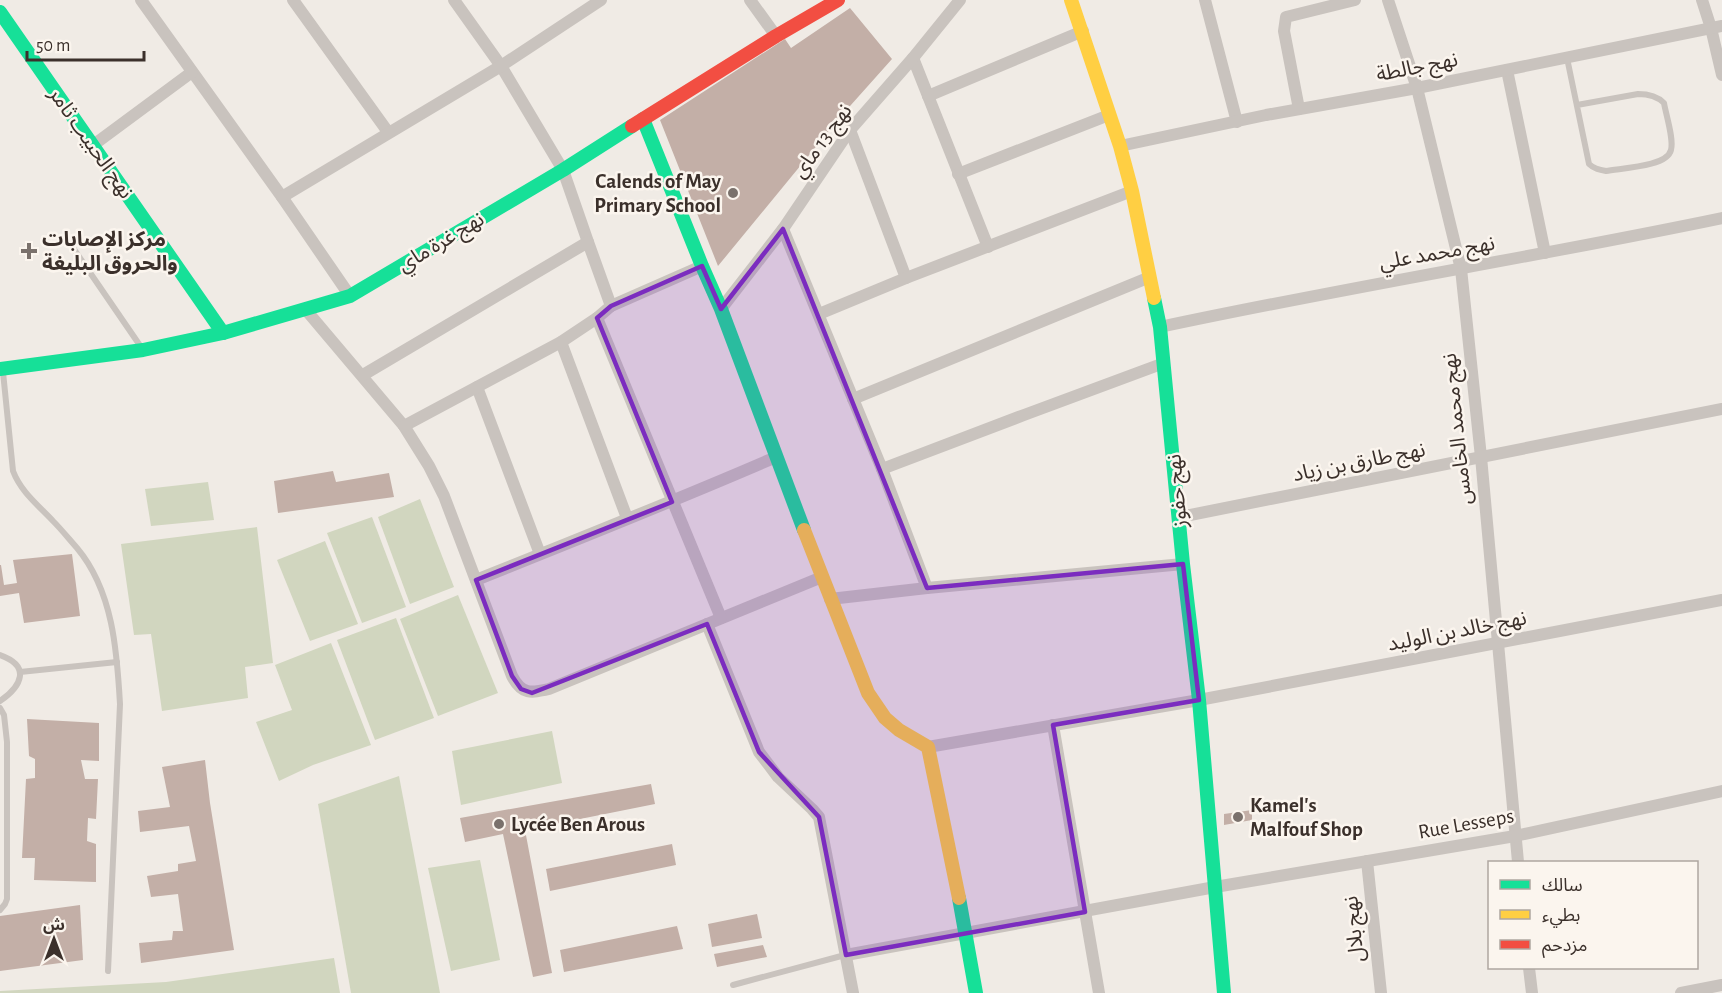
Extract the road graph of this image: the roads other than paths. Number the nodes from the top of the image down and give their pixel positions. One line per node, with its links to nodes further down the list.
1 (141, 0): 21 (street)
2 (293, 0): 31 (street)
3 (454, 0): 19 (street)
4 (600, 0): 19 (street)
5 (750, 0): 16 (street)
6 (838, 0): 16 (street, نهج غرة ماي)
7 (960, 0): 17 (street, نهج 13 ماي)
8 (1071, 0): 15 (street, نهج حفوز)
9 (1205, 0): 29 (street)
10 (1356, 0): 26 (street)
11 (1388, 0): 23 (street, نهج محمد الخامس)
12 (1702, 0): 14 (street)
13 (0, 12): 32 (street, نهج الحبيب ثامر)
14 (1716, 27): 18 (street, نهج جالطة); 22 (street)
15 (1083, 31): 24 (street); 27 (street, نهج حفوز)
16 (776, 36): 28 (street, نهج غرة ماي)
17 (913, 58): 24 (street); 30 (street, نهج 13 ماي)
18 (1567, 58): 20 (street, نهج جالطة); 25 (lane)
19 (501, 66): 31 (street); 34 (street)
20 (1507, 70): 23 (street, نهج جالطة); 43 (street)
21 (192, 72): 32 (street); 37 (street)
22 (1722, 75)
23 (1417, 88): 26 (street, نهج جالطة); 45 (street, نهج محمد الخامس)
24 (928, 96): 35 (street)
25 (1577, 105): 25 (lane)
26 (1299, 109): 29 (street, نهج جالطة)
27 (1109, 115): 33 (street, نهج حفوز); 35 (street)
28 (643, 119): 34 (street, نهج غرة ماي); 44 (street)
29 (1237, 122): 33 (street, نهج جالطة)
30 (850, 130): 39 (street, نهج 13 ماي); 47 (street)
31 (388, 132): 37 (street)
32 (92, 146): 55 (street, نهج الحبيب ثامر)
33 (1120, 146): 36 (street, نهج حفوز)
34 (563, 170): 41 (street); 48 (street, نهج غرة ماي)
35 (958, 174): 42 (street)
36 (1132, 191): 42 (street); 46 (street, نهج حفوز)
37 (282, 197): 48 (street)
38 (1722, 218): 43 (street, نهج محمد علي)
39 (783, 229): 50 (street, نهج 13 ماي); 52 (street)
40 (69, 242): 57 (lane)
41 (588, 243): 49 (street); 60 (street)
42 (988, 247): 47 (street)
43 (1545, 253): 45 (street, نهج محمد علي)
44 (702, 266): 49 (street); 50 (street)
45 (1461, 269): 54 (street, نهج محمد علي); 66 (street, نهج محمد الخامس)
46 (1150, 277): 54 (street, نهج حفوز); 62 (street)
47 (906, 278): 52 (street)
48 (350, 296): 51 (street, نهج غرة ماي)
49 (611, 306): 53 (street)
50 (721, 309): 65 (street)
51 (306, 310): 55 (street, نهج غرة ماي); 60 (street)
52 (819, 314): 62 (street)
53 (597, 318): 56 (street); 68 (street)
54 (1160, 327): 58 (street, نهج حفوز)
55 (223, 333): 57 (street, نهج غرة ماي)
56 (561, 342): 61 (street); 70 (street)
57 (143, 350): 59 (street, نهج غرة ماي)
58 (1164, 363): 67 (street); 69 (street, نهج حفوز)
59 (2, 369): 82 (lane)
60 (363, 375): 64 (street)
61 (477, 387): 64 (street); 71 (street)
62 (853, 399): 67 (street)
63 (1722, 409): 66 (street, نهج طارق بن زياد)
64 (404, 426): 74 (street)
65 (776, 457): 68 (street); 73 (street)
66 (1481, 457): 69 (street, نهج طارق بن زياد); 80 (street, نهج محمد الخامس)
67 (882, 469): 75 (street)
68 (672, 502): 70 (street); 78 (street)
69 (1180, 517): 72 (street, نهج حفوز)
70 (627, 518): 71 (street)
71 (540, 554): 74 (street)
72 (1183, 564): 75 (street); 84 (street, نهج حفوز)
73 (822, 577): 76 (street); 78 (street)
74 (476, 580): 79 (street)
75 (927, 588): 76 (street)
76 (830, 599): 88 (street)
77 (1722, 600): 80 (street, نهج خالد بن الوليد)
78 (721, 618): 79 (street)
79 (707, 624): 97 (street)
80 (1497, 644): 84 (street, نهج خالد بن الوليد); 90 (street, نهج محمد الخامس)
81 (0, 655): 83 (lane)
82 (117, 662): 83 (lane); 99 (lane)
83 (20, 672): 85 (lane)
84 (1199, 700): 87 (street, نهج خالد بن الوليد); 93 (street, نهج حفوز)
85 (0, 701)
86 (0, 708): 94 (lane)
87 (1053, 725): 88 (street, نهج خالد بن الوليد); 95 (street)
88 (928, 747): 96 (street)
89 (1722, 791): 90 (street, Rue Lesseps)
90 (1515, 836): 91 (street, Rue Lesseps); 92 (street, نهج محمد الخامس)
91 (1367, 861): 93 (street, Rue Lesseps); 106 (street, نهج بلال)
92 (1518, 861)
93 (1215, 888): 95 (street, Rue Lesseps); 105 (street, نهج حفوز)
94 (0, 910)
95 (1086, 912): 96 (street, Rue Lesseps); 104 (street)
96 (966, 934): 97 (street, Rue Lesseps); 103 (street)
97 (846, 955): 100 (lane); 102 (street)
98 (1529, 969): 107 (street)
99 (108, 971)
100 (733, 985)
101 (1722, 985): 108 (street)
102 (853, 993)
103 (976, 993)
104 (1099, 993)
105 (1224, 993)
106 (1381, 993)
107 (1532, 993)
108 (1681, 993)

